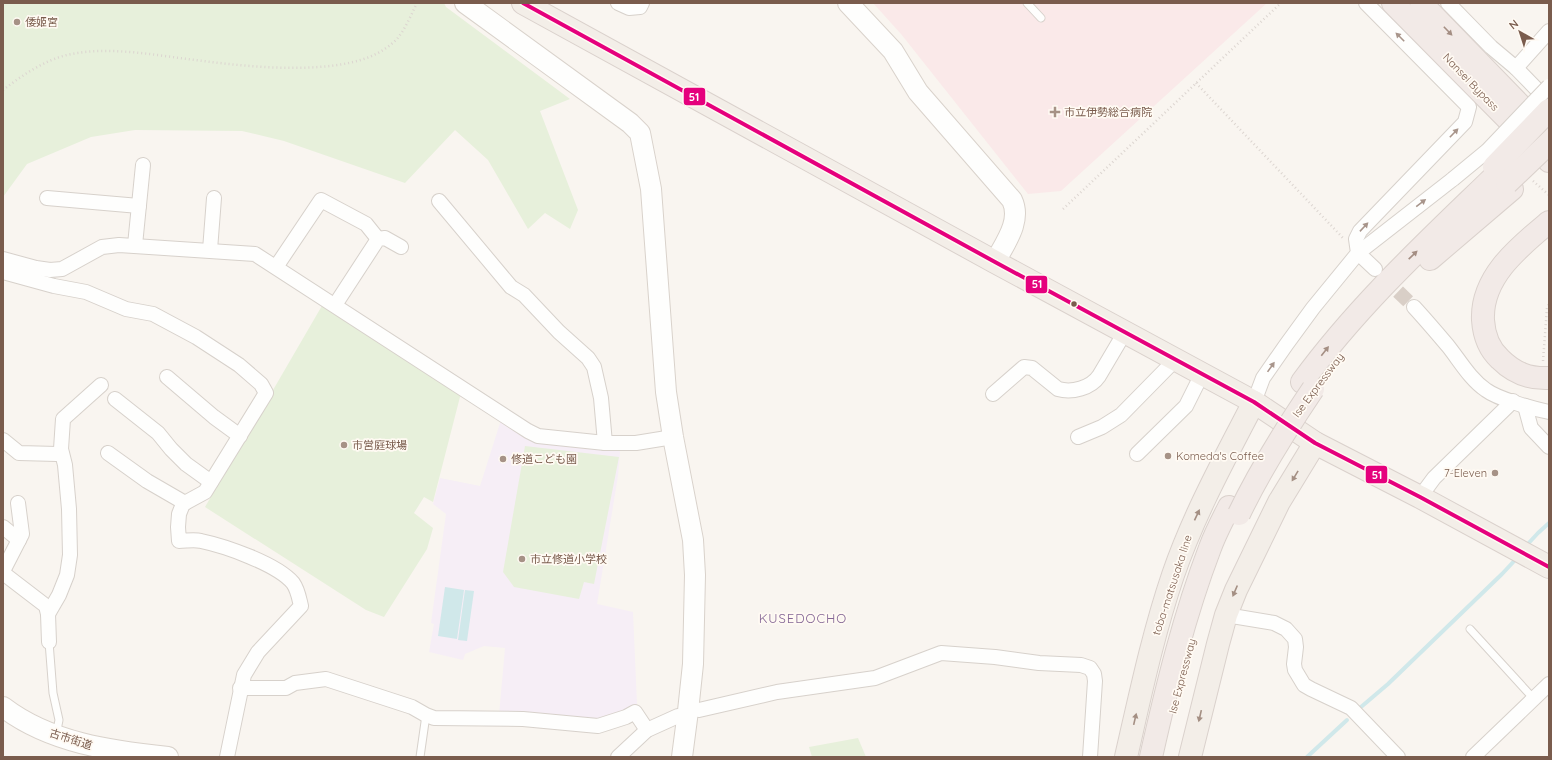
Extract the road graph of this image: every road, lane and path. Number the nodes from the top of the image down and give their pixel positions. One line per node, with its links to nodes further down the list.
1 (417, 3): 19 (path)
2 (465, 3): 63 (street)
3 (523, 3): 43 (main road)
4 (618, 3): 5 (street)
5 (642, 3)
6 (848, 3): 43 (street)
7 (1027, 3): 13 (lane)
8 (1281, 3): 16 (path)
9 (1366, 3): 41 (street, one-way to 9)
10 (1393, 3): 22 (highway, Nansei Bypass)
11 (1421, 3): 18 (highway, Nansei Bypass, one-way to 18)
12 (1448, 3): 15 (street)
13 (1041, 18)
14 (1549, 31): 15 (street)
15 (1516, 68): 20 (street)
16 (1196, 83): 35 (path); 41 (path)
17 (1549, 86): 41 (street, one-way to 17, bridge)
18 (1501, 87): 23 (highway); 24 (highway, Nansei Bypass)
19 (3, 90)
20 (1549, 102)
21 (1549, 110): 30 (highway, bridge)
22 (1513, 125): 27 (highway, Nansei Bypass); 29 (highway)
23 (1549, 125): 30 (highway)
24 (1549, 135)
25 (1549, 143): 30 (highway, Ise Expressway, bridge)
26 (1549, 155): 30 (highway)
27 (1549, 161)
28 (144, 164): 34 (street)
29 (1549, 172)
30 (1503, 178): 56 (highway, Ise Expressway); 56 (highway, Ise Expressway, one-way to 30)
31 (47, 198): 34 (street)
32 (214, 198): 40 (street)
33 (439, 201): 67 (street)
34 (138, 206): 38 (street)
35 (1062, 209)
36 (1549, 226): 52 (highway)
37 (378, 239): 39 (street); 44 (street); 48 (street)
38 (135, 245): 40 (street); 42 (street)
39 (400, 247)
40 (210, 250): 44 (street)
41 (1358, 253): 45 (street); 59 (street, one-way to 41)
42 (3, 259)
43 (995, 262): 50 (main road)
44 (276, 267): 48 (street)
45 (1376, 269)
46 (3, 272): 62 (street)
47 (1549, 304): 52 (path)
48 (335, 305): 67 (street)
49 (1414, 307): 60 (street)
50 (1125, 332): 51 (main road); 57 (street)
51 (1176, 359): 53 (main road); 64 (street)
52 (1547, 369)
53 (1202, 374): 59 (main road); 70 (street)
54 (167, 377): 62 (street)
55 (101, 385): 71 (street)
56 (1307, 386): 84 (highway, Ise Expressway, bridge)
57 (992, 394)
58 (115, 399): 72 (street)
59 (1254, 402): 66 (main road); 101 (main road, toba-matsusaka line, one-way to 59)
60 (1519, 404): 61 (street); 68 (street); 73 (street)
61 (1549, 412)
62 (240, 436): 72 (street)
63 (673, 437): 67 (street); 99 (street)
64 (1078, 437)
65 (3, 440): 71 (street)
66 (1315, 443): 73 (main road); 81 (main road, one-way to 81)
67 (605, 444)
68 (1549, 447)
69 (108, 453): 74 (street)
70 (1137, 454)
71 (62, 455): 80 (street)
72 (211, 482): 74 (street)
73 (1420, 497): 78 (main road)
74 (185, 502): 86 (street)
75 (18, 503): 77 (street)
76 (3, 527): 77 (street)
77 (19, 540): 79 (street)
78 (1542, 563)
79 (3, 572): 80 (street)
80 (48, 614): 83 (street)
81 (1226, 615): 104 (main road, one-way to 104); 105 (street)
82 (1470, 629): 87 (lane)
83 (49, 642): 93 (lane)
84 (1174, 683): 102 (highway, Ise Expressway); 103 (highway, Ise Expressway)
85 (1549, 684): 87 (street)
86 (240, 688): 90 (street); 96 (street)
87 (1534, 699): 106 (street)
88 (3, 707): 93 (street, 古市街道)
89 (699, 710): 100 (street)
90 (426, 715): 92 (street); 97 (lane)
91 (678, 716): 92 (street)
92 (647, 730): 98 (street)
93 (56, 735): 94 (street, 古市街道)
94 (126, 755): 95 (street, 古市街道)
95 (168, 757)
96 (227, 757)
97 (420, 757)
98 (618, 757)
99 (682, 757)
100 (1090, 757)
101 (1126, 757)
102 (1151, 757)
103 (1163, 757)
104 (1190, 757)
105 (1398, 757)
106 (1473, 757)

